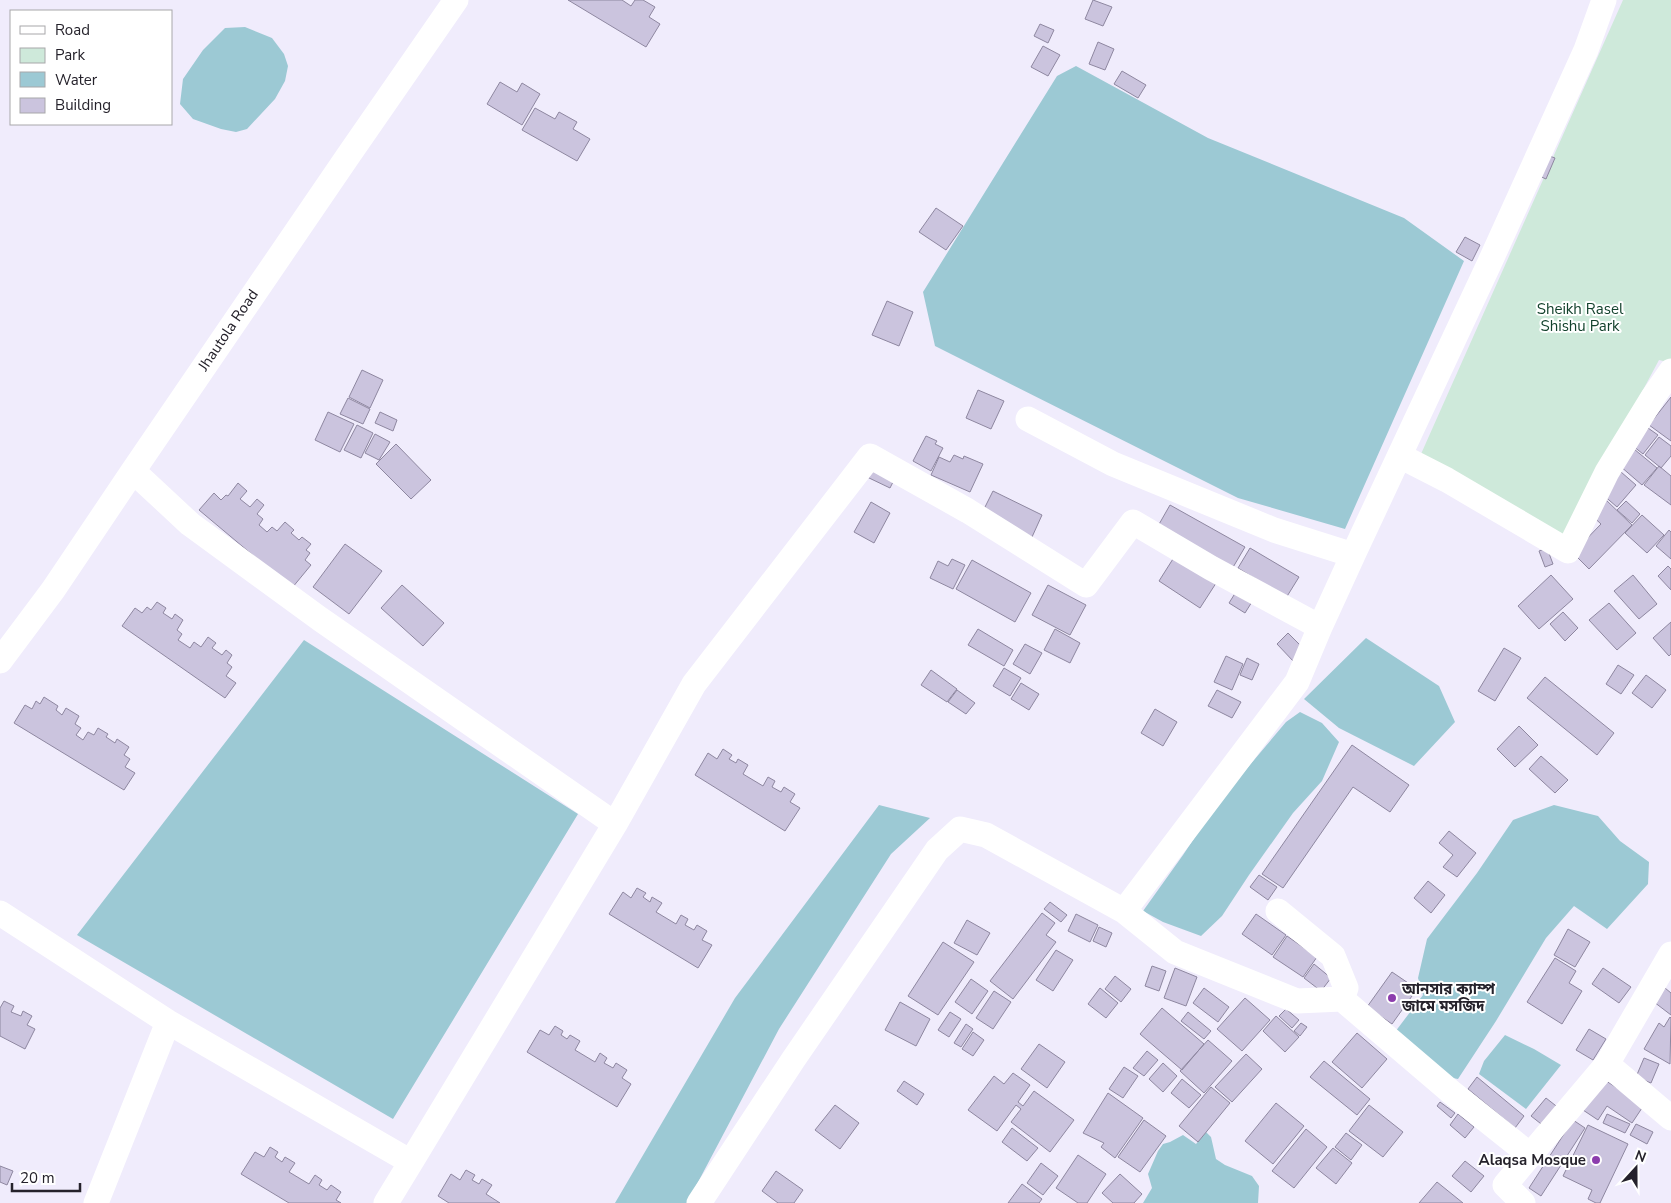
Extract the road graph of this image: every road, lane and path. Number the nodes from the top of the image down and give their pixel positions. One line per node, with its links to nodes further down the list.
1 (456, 0): 6 (street, Jhautola Road)
2 (1604, 0): 5 (street)
3 (1671, 371): 5 (street)
4 (1028, 418): 7 (street)
5 (1400, 456): 7 (street)
6 (133, 471): 9 (street, Jhautola Road); 10 (street)
7 (1353, 555): 8 (street)
8 (1320, 627): 10 (street); 11 (street)
9 (0, 661)
10 (615, 824): 20 (street)
11 (1124, 911): 15 (street); 23 (street)
12 (1278, 912): 15 (street)
13 (0, 913): 16 (street)
14 (1671, 954): 17 (street)
15 (1342, 999): 19 (street)
16 (168, 1022): 20 (street); 21 (street)
17 (1607, 1064): 18 (street); 19 (street)
18 (1671, 1118)
19 (1530, 1155): 24 (street)
20 (411, 1162): 22 (street)
21 (96, 1203)
22 (386, 1203)
23 (700, 1203)
24 (1523, 1203)

